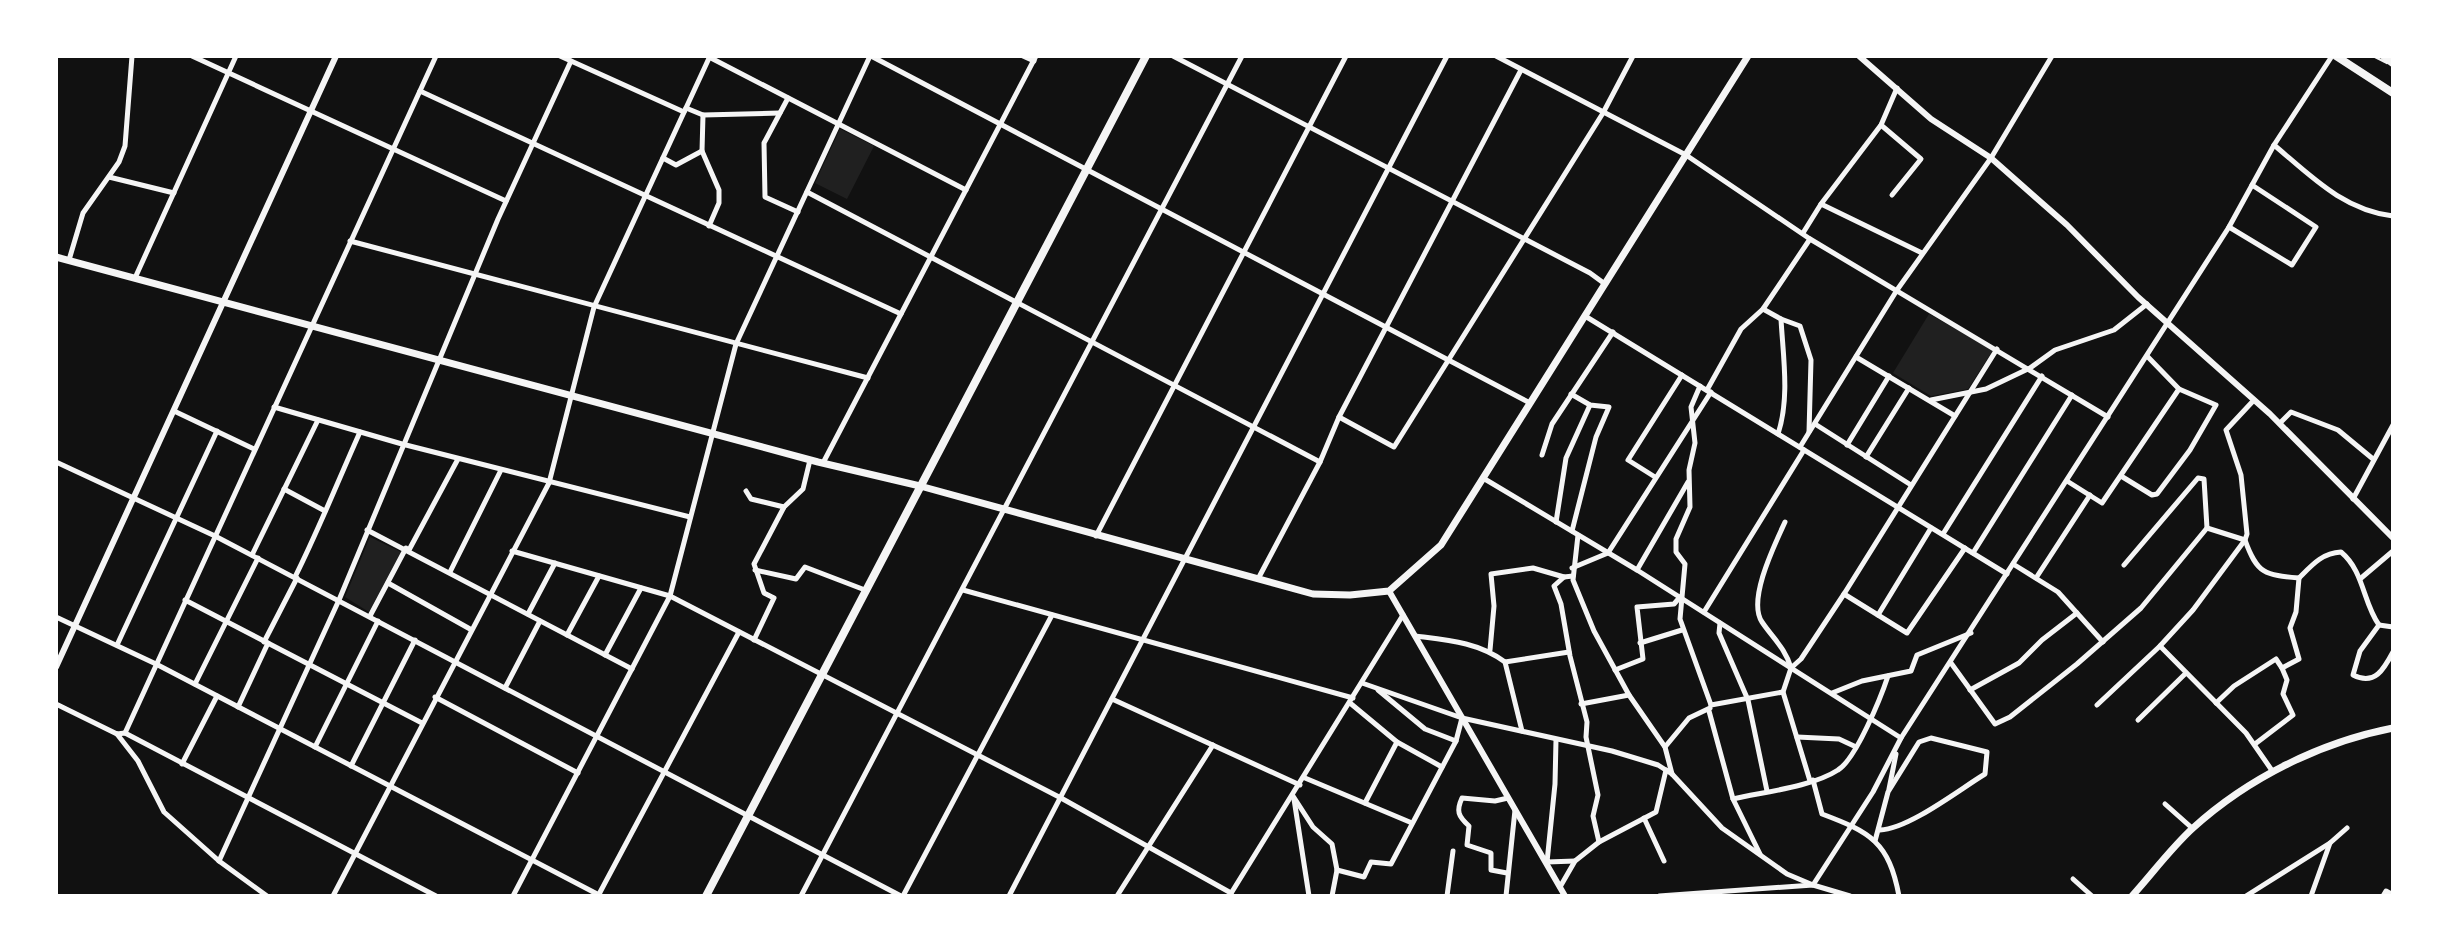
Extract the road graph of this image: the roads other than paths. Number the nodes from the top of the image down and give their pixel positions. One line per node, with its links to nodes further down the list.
1 (132, 56): 51 (street)
2 (192, 56): 27 (street)
3 (236, 56): 27 (street)
4 (336, 56): 34 (street)
5 (436, 56): 30 (street)
6 (559, 56): 24 (street)
7 (871, 56): 38 (street); 39 (street)
8 (1023, 56): 23 (street)
9 (1146, 56): 49 (main road)
10 (1173, 56): 28 (street)
11 (1242, 56): 28 (street)
12 (1346, 56): 41 (street)
13 (1447, 56): 50 (street)
14 (1496, 56): 26 (street)
15 (1633, 56): 36 (street)
16 (1748, 56): 46 (main road)
17 (1859, 56): 29 (street)
18 (2052, 56): 48 (street)
19 (2334, 56): 31 (main road); 43 (street)
20 (2372, 56): 25 (lane)
21 (2384, 56): 25 (main road)
22 (710, 57): 32 (street); 33 (street)
23 (1035, 59): 38 (street)
24 (571, 61): 33 (street); 42 (street)
25 (2393, 64)
26 (1521, 70): 36 (street); 59 (street)
27 (228, 73): 34 (street); 55 (street)
28 (1227, 85): 41 (street); 61 (street)
29 (1898, 88): 40 (street); 48 (street)
30 (419, 91): 42 (street); 44 (street)
31 (2393, 93)
32 (788, 98): 35 (street); 39 (street)
33 (685, 110): 37 (street); 47 (street)
34 (311, 111): 44 (street); 81 (street)
35 (780, 113): 37 (street); 62 (street)
36 (1603, 113): 46 (street); 67 (street)
37 (703, 115): 45 (street)
38 (1001, 123): 49 (street); 53 (street)
39 (839, 124): 53 (street); 54 (street)
40 (1881, 125): 56 (street); 60 (street)
41 (1309, 127): 50 (street); 70 (street)
42 (533, 142): 57 (street); 58 (street)
43 (2274, 145): 52 (street); 63 (street)
44 (392, 150): 58 (street); 69 (street)
45 (702, 151): 47 (street); 64 (street)
46 (1686, 155): 66 (street); 78 (main road)
47 (663, 158): 57 (street)
48 (1991, 158): 71 (street); 83 (street)
49 (1087, 168): 61 (street); 82 (main road)
50 (1388, 169): 59 (street); 80 (street)
51 (109, 177): 55 (street); 75 (street)
52 (2252, 185): 65 (street); 65 (street)
53 (966, 190): 74 (street)
54 (807, 192): 62 (street); 74 (street)
55 (173, 193): 77 (street)
56 (1892, 195)
57 (645, 197): 64 (street); 84 (street)
58 (506, 201): 76 (street)
59 (1452, 202): 67 (street); 91 (street)
60 (1821, 204): 66 (street); 71 (street)
61 (1162, 208): 70 (street); 93 (street)
62 (798, 212): 73 (street)
63 (2393, 216)
64 (709, 226): 73 (street)
65 (2229, 227): 89 (street)
66 (1803, 233): 68 (street)
67 (1524, 239): 78 (street); 99 (street)
68 (1810, 239): 79 (street); 85 (street)
69 (350, 241): 76 (street); 90 (street)
70 (1244, 251): 80 (street); 105 (street)
71 (1922, 253): 79 (street)
72 (56, 257): 75 (main road)
73 (777, 257): 86 (street); 94 (street)
74 (930, 258): 82 (street); 86 (street)
75 (69, 260): 77 (main road)
76 (475, 275): 84 (street); 98 (street)
77 (135, 278): 81 (main road)
78 (1605, 284): 87 (main road)
79 (1898, 290): 95 (street); 97 (street)
80 (1324, 293): 91 (street); 128 (street)
81 (224, 301): 90 (main road); 119 (street)
82 (1016, 303): 93 (street); 154 (main road)
83 (2147, 304): 89 (street); 100 (street)
84 (594, 307): 94 (street); 112 (street)
85 (1763, 309): 88 (street); 109 (street)
86 (901, 314): 104 (street)
87 (1585, 316): 92 (street); 116 (main road)
88 (1781, 319): 131 (street); 133 (street)
89 (2169, 323): 96 (street); 115 (street)
90 (311, 325): 98 (main road); 118 (street)
91 (1386, 326): 99 (street); 121 (street)
92 (1612, 332): 101 (street); 111 (street)
93 (1093, 342): 105 (street); 162 (street)
94 (736, 344): 104 (street); 132 (street)
95 (1997, 349): 100 (street); 110 (street)
96 (2147, 356): 108 (street); 122 (street)
97 (1856, 357): 102 (street); 125 (street)
98 (438, 359): 112 (main road); 134 (street)
99 (1448, 359): 116 (street); 121 (street)
100 (2030, 368): 103 (street); 110 (street)
101 (1682, 375): 106 (street); 148 (street)
102 (1889, 376): 107 (street); 135 (street)
103 (2042, 376): 113 (street); 172 (street)
104 (868, 378): 145 (street)
105 (1174, 385): 128 (street); 174 (street)
106 (1700, 386): 109 (street); 127 (street)
107 (1909, 388): 114 (street); 139 (street)
108 (2179, 389): 147 (street); 147 (street)
109 (1709, 391): 127 (street); 133 (street)
110 (1970, 391): 114 (street); 120 (street)
111 (1571, 394): 117 (street); 138 (street)
112 (569, 395): 132 (main road); 152 (street)
113 (2072, 395): 122 (street); 182 (street)
114 (1931, 400): 120 (street)
115 (2254, 400): 124 (street); 176 (street)
116 (1530, 403): 149 (main road)
117 (1590, 405): 166 (street); 171 (street)
118 (274, 407): 123 (street); 137 (street)
119 (174, 411): 129 (street); 158 (street)
120 (1955, 416): 153 (street)
121 (1339, 417): 144 (street)
122 (2108, 417): 151 (street)
123 (318, 420): 130 (street); 155 (street)
124 (2280, 423): 141 (street); 159 (street)
125 (1815, 424): 131 (street); 135 (street)
126 (2393, 425): 141 (street)
127 (1691, 426): 148 (street); 150 (street)
128 (1253, 428): 144 (street); 184 (street)
129 (217, 431): 137 (street); 165 (street)
130 (360, 432): 134 (street); 163 (street)
131 (1810, 432): 136 (street)
132 (712, 433): 142 (main road); 164 (street)
133 (1778, 434): 136 (street)
134 (402, 444): 140 (street); 170 (street)
135 (1847, 445): 139 (street)
136 (1802, 448): 161 (street); 212 (street)
137 (254, 449): 173 (street)
138 (1542, 456)
139 (1866, 457): 153 (street)
140 (458, 459): 146 (street); 178 (street)
141 (2373, 459): 159 (street)
142 (810, 460): 145 (main road); 160 (street)
143 (56, 462): 158 (street)
144 (1320, 462): 200 (street)
145 (824, 463): 154 (main road)
146 (501, 470): 152 (street); 191 (street)
147 (2121, 476): 157 (street)
148 (1655, 477): 181 (street)
149 (1483, 478): 166 (street); 205 (main road)
150 (1688, 481): 190 (street); 209 (street)
151 (2067, 481): 157 (street); 186 (street)
152 (548, 482): 164 (street); 179 (street)
153 (1912, 485): 161 (street)
154 (920, 486): 162 (main road); 203 (main road)
155 (284, 489): 163 (street); 183 (street)
156 (746, 491): 160 (street)
157 (2090, 495): 197 (street)
158 (134, 499): 165 (street); 225 (street)
159 (2353, 499): 175 (street)
160 (784, 507): 189 (street)
161 (1898, 507): 168 (street); 207 (street)
162 (1005, 510): 174 (main road); 204 (street)
163 (325, 511): 196 (street)
164 (690, 517): 208 (street)
165 (176, 518): 173 (street); 239 (street)
166 (1556, 522): 171 (street)
167 (1784, 522): 251 (street)
168 (1931, 527): 172 (street); 217 (street)
169 (2207, 528): 176 (street); 187 (street); 236 (street)
170 (367, 530): 178 (street); 211 (street)
171 (1575, 533): 181 (street); 188 (street)
172 (1943, 534): 177 (street)
173 (215, 536): 183 (street); 210 (street)
174 (1096, 536): 184 (main road)
175 (2393, 538)
176 (2245, 540): 198 (street); 240 (street)
177 (1965, 548): 182 (street); 217 (street)
178 (408, 549): 191 (street); 201 (street)
179 (512, 551): 185 (street); 206 (street)
180 (2393, 551): 199 (street)
181 (1608, 553): 188 (street); 190 (street)
182 (1973, 553): 192 (street)
183 (255, 556): 196 (street); 222 (street)
184 (1184, 560): 200 (main road); 235 (street)
185 (555, 563): 193 (street); 214 (street)
186 (2013, 564): 192 (street); 197 (street)
187 (2124, 565)
188 (1572, 568): 194 (street)
189 (755, 570): 203 (street); 234 (street)
190 (1637, 570): 209 (street)
191 (450, 572): 206 (street)
192 (2007, 574): 230 (street)
193 (599, 576): 202 (street); 231 (street)
194 (1573, 576): 195 (street); 254 (street)
195 (1564, 577): 241 (street); 242 (street)
196 (296, 578): 211 (street); 237 (street)
197 (2036, 578): 213 (street)
198 (2300, 578): 199 (street); 252 (street)
199 (2360, 579): 224 (street)
200 (1258, 580): 205 (main road)
201 (388, 583): 218 (street); 227 (street)
202 (641, 588): 208 (street); 244 (street)
203 (865, 590): 256 (main road)
204 (962, 590): 215 (street); 279 (street)
205 (1389, 591): 216 (street)
206 (489, 594): 214 (street); 227 (street)
207 (1844, 594): 217 (street); 251 (street)
208 (670, 596): 229 (street); 253 (street)
209 (1680, 597): 212 (street); 228 (street); 238 (street)
210 (185, 600): 222 (street); 248 (street)
211 (339, 600): 218 (street); 249 (street)
212 (1704, 612): 223 (street)
213 (2077, 613): 236 (street); 263 (street)
214 (528, 614): 221 (street)
215 (1052, 615): 235 (street); 302 (street)
216 (1403, 615): 232 (street); 258 (street)
217 (1878, 615)
218 (370, 616): 220 (street)
219 (56, 617): 225 (street)
220 (378, 621): 233 (street); 260 (street)
221 (540, 621): 231 (street); 262 (street)
222 (226, 622): 237 (street); 259 (street)
223 (1720, 623): 251 (street); 271 (street)
224 (2379, 625): 226 (street); 243 (street)
225 (76, 626): 239 (street); 250 (street)
226 (2393, 627)
227 (470, 629): 245 (street)
228 (1682, 630): 238 (street); 278 (street)
229 (739, 632): 234 (street); 306 (street)
230 (1970, 633): 247 (street); 257 (street)
231 (566, 635): 244 (street)
232 (1415, 636): 241 (street); 280 (street)
233 (415, 640): 245 (street); 272 (street)
234 (754, 640): 256 (street)
235 (1143, 640): 269 (street); 270 (street)
236 (2103, 642): 263 (street)
237 (266, 643): 249 (street); 277 (street)
238 (1640, 643): 254 (street)
239 (117, 645): 248 (street)
240 (2160, 646): 255 (street); 276 (street)
241 (1490, 650): 246 (street)
242 (1569, 652): 246 (street); 275 (street)
243 (2393, 652)
244 (605, 655): 253 (street)
245 (453, 661): 262 (street); 268 (street)
246 (1505, 662): 286 (street)
247 (1951, 663): 263 (street); 291 (street)
248 (156, 664): 259 (street); 287 (street)
249 (309, 665): 260 (street); 285 (street)
250 (56, 667)
251 (1791, 668): 264 (street); 265 (street)
252 (2282, 668): 273 (street); 295 (street)
253 (632, 669): 289 (street)
254 (1615, 670): 266 (street)
255 (2186, 673): 273 (street); 282 (street)
256 (821, 674): 279 (street); 324 (main road)
257 (1888, 676): 265 (street); 281 (street)
258 (1362, 683): 261 (street); 270 (street)
259 (195, 684): 267 (street)
260 (346, 684): 272 (street); 297 (street)
261 (1374, 687): 280 (street); 294 (street)
262 (505, 688): 289 (street)
263 (1970, 690)
264 (1783, 692): 271 (street); 290 (street)
265 (1832, 694): 281 (street)
266 (1629, 695): 275 (street); 299 (street)
267 (217, 696): 277 (street); 303 (street)
268 (435, 697): 283 (street); 309 (street)
269 (1112, 699): 296 (street); 317 (street)
270 (1352, 700): 293 (street); 310 (street)
271 (1748, 700): 278 (street); 314 (street)
272 (383, 703): 283 (street); 304 (street)
273 (2216, 703): 295 (street)
274 (56, 704): 288 (street)
275 (1581, 704): 298 (street)
276 (2096, 705)
277 (238, 707): 285 (street)
278 (1710, 708): 299 (street); 320 (street)
279 (898, 713): 302 (street); 337 (street)
280 (1462, 718): 286 (street); 294 (street); 318 (street)
281 (1872, 719): 291 (street); 300 (street)
282 (2138, 720)
283 (422, 723): 313 (street)
284 (2393, 728): 308 (main road)
285 (280, 729): 297 (street); 319 (street)
286 (1522, 731): 292 (street)
287 (125, 733): 288 (street); 303 (street)
288 (117, 734): 340 (street)
289 (597, 736): 306 (street); 309 (street)
290 (1797, 737): 300 (street); 311 (street)
291 (1901, 738): 301 (street)
292 (1556, 740): 298 (street); 343 (street)
293 (1396, 741): 305 (street); 321 (street)
294 (1456, 741): 305 (street)
295 (2255, 744): 308 (street)
296 (1213, 745): 312 (street); 334 (street)
297 (315, 747): 304 (street)
298 (1589, 747): 307 (street); 332 (street)
299 (1665, 747): 307 (street)
300 (1854, 747): 311 (street)
301 (1898, 748): 315 (street); 327 (street)
302 (980, 756): 317 (street); 360 (street)
303 (182, 764): 319 (street)
304 (351, 766): 313 (street)
305 (1442, 767): 326 (street)
306 (664, 771): 324 (street); 357 (street)
307 (1669, 772): 325 (street); 338 (street)
308 (2273, 772): 328 (main road)
309 (578, 773): 339 (street)
310 (1305, 778): 312 (street); 321 (street)
311 (1812, 780): 314 (street); 327 (street)
312 (1300, 785): 316 (street)
313 (390, 786): 336 (street); 339 (street)
314 (1767, 791): 320 (street)
315 (1888, 792): 330 (street); 330 (street)
316 (1293, 796): 344 (street); 350 (street); 363 (street)
317 (1061, 798): 334 (street); 361 (street)
318 (1508, 798): 323 (street); 345 (street)
319 (248, 799): 336 (street); 340 (street)
320 (1733, 799): 338 (street)
321 (1365, 803): 326 (street)
322 (2165, 804): 328 (street)
323 (1515, 810): 343 (street); 345 (street)
324 (749, 815): 337 (street); 358 (main road)
325 (1644, 818): 332 (street); 342 (street)
326 (1412, 823): 344 (street)
327 (1852, 825): 331 (street); 347 (street)
328 (2192, 828): 373 (main road)
329 (2347, 828): 333 (street)
330 (1880, 830): 331 (street)
331 (1875, 841): 371 (street)
332 (1599, 842): 341 (street)
333 (2330, 843): 374 (street); 375 (street)
334 (1148, 847): 350 (street); 362 (street)
335 (1453, 851): 365 (street)
336 (355, 854): 354 (street); 355 (street)
337 (823, 855): 359 (street); 360 (street)
338 (1761, 857): 347 (street)
339 (532, 860): 356 (street); 357 (street)
340 (219, 861): 353 (street)
341 (1575, 861): 343 (street); 348 (street)
342 (1664, 861)
343 (1547, 862): 348 (street)
344 (1337, 870): 364 (street)
345 (1507, 873): 366 (street)
346 (2073, 880): 372 (street)
347 (1813, 885): 349 (street); 370 (street)
348 (1560, 887): 367 (street)
349 (1769, 888): 351 (street); 369 (street)
350 (1230, 895)
351 (1693, 895): 368 (street)
352 (2393, 895): 376 (street)
353 (267, 896)
354 (333, 896)
355 (436, 896)
356 (513, 896)
357 (599, 896)
358 (706, 896)
359 (801, 896)
360 (902, 896)
361 (1009, 896)
362 (1117, 896)
363 (1309, 896)
364 (1332, 896)
365 (1447, 896)
366 (1506, 896)
367 (1565, 896)
368 (1659, 896)
369 (1768, 896)
370 (1850, 896)
371 (1899, 896)
372 (2092, 896)
373 (2132, 896)
374 (2246, 896)
375 (2311, 896)
376 (2382, 896)

